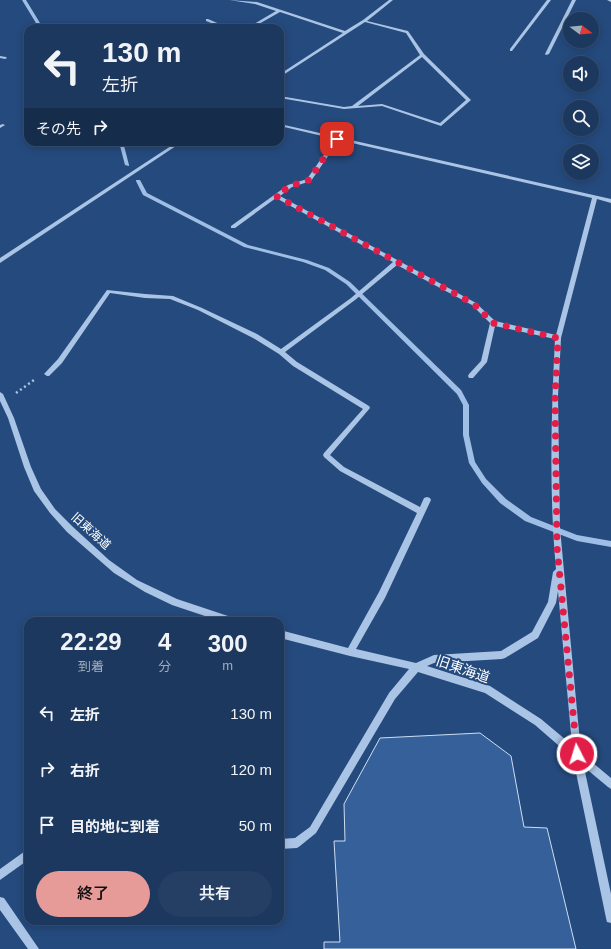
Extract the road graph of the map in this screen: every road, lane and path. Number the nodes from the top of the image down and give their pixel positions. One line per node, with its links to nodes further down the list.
1 (231, 0): 5 (street)
2 (391, 0): 7 (street)
3 (549, 0): 11 (street)
4 (574, 0): 12 (street)
5 (279, 11): 9 (street); 10 (street)
6 (207, 20): 8 (street)
7 (364, 21): 10 (street); 13 (street)
8 (217, 24)
9 (256, 24)
10 (346, 33): 14 (street)
11 (511, 50)
12 (547, 54)
13 (422, 55): 16 (street); 16 (street)
14 (284, 73)
15 (284, 98): 16 (street)
16 (350, 109)
17 (284, 126): 18 (street)
18 (337, 139): 20 (street); 21 (street)
19 (174, 146): 24 (street)
20 (276, 196): 23 (street); 25 (street)
21 (595, 198): 22 (street); 27 (street)
22 (611, 201)
23 (233, 227)
24 (0, 261)
25 (397, 262): 26 (street); 28 (street)
26 (493, 323): 27 (street); 30 (street)
27 (558, 338): 34 (street)
28 (281, 352): 29 (street); 33 (street)
29 (47, 374): 31 (path)
30 (471, 376)
31 (2, 398): 35 (street, 旧東海道)
32 (427, 500): 33 (street)
33 (422, 512): 37 (street)
34 (559, 562): 38 (street); 39 (street)
35 (219, 617)
36 (284, 635): 37 (street, 旧東海道)
37 (350, 652): 38 (street, 旧東海道)
38 (416, 667): 39 (street, 旧東海道); 41 (street)
39 (577, 754): 40 (street, 旧東海道); 45 (street)
40 (611, 784)
41 (284, 844)
42 (24, 857): 43 (street)
43 (0, 875)
44 (0, 902): 46 (street)
45 (611, 918)
46 (34, 949)

